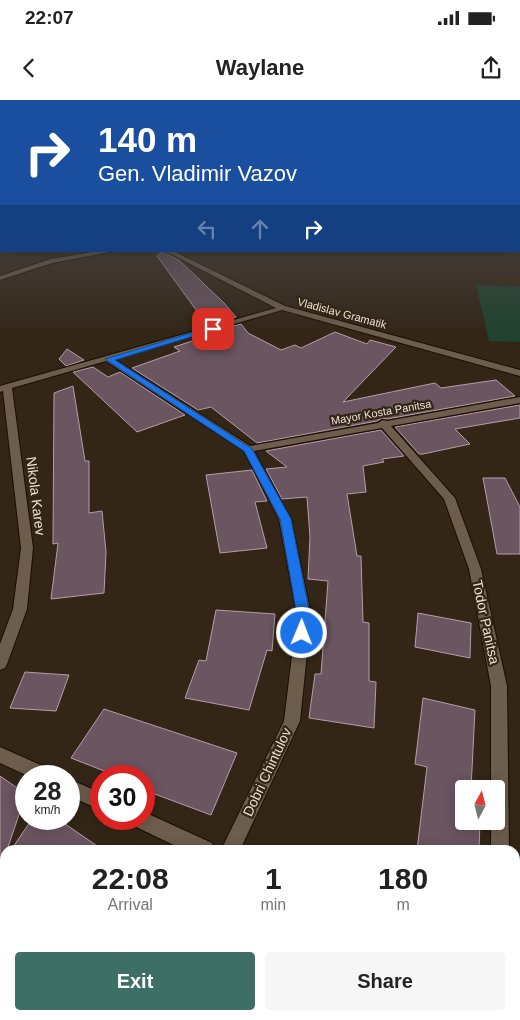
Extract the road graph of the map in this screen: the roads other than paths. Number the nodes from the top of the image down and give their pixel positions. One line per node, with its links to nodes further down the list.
1 (106, 252): 3 (street)
2 (170, 252): 4 (street, Vladislav Gramatik)
3 (0, 278)
4 (282, 308): 5 (street); 6 (street, Vladislav Gramatik)
5 (109, 359): 7 (street); 10 (street, Dobri Chintulov)
6 (520, 373)
7 (4, 388): 11 (street, Nikola Karev)
8 (520, 400): 9 (street, Mayor Kosta Panitsa)
9 (383, 424): 10 (street, Mayor Kosta Panitsa); 17 (street, Todor Panitsa)
10 (248, 449): 16 (street, Dobri Chintulov)
11 (0, 664)
12 (0, 755): 13 (street)
13 (22, 765)
14 (155, 827): 15 (street)
15 (194, 845)
16 (232, 845)
17 (500, 845)

